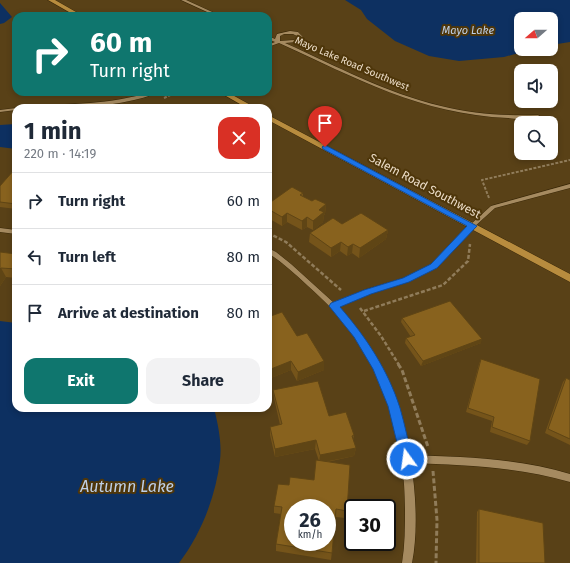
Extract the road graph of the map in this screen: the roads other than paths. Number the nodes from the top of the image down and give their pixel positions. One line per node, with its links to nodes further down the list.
1 (51, 0): 3 (main road)
2 (183, 0): 4 (street)
3 (73, 12)
4 (210, 12)
5 (272, 39): 6 (street, Mayo Lake Road Southwest)
6 (278, 42): 6 (street, Mayo Lake Road Southwest); 7 (street); 14 (street, Mayo Lake Road Southwest)
7 (272, 44)
8 (144, 96): 10 (street)
9 (230, 96): 11 (main road)
10 (87, 104)
11 (244, 104)
12 (12, 110): 13 (street)
13 (0, 111)
14 (514, 118)
15 (272, 119): 17 (main road, Salem Road Southwest)
16 (570, 186): 17 (street)
17 (472, 226): 21 (main road, Salem Road Southwest); 22 (street)
18 (0, 230): 19 (street)
19 (12, 232)
20 (272, 253): 22 (street)
21 (570, 278)
22 (334, 306): 23 (street)
23 (407, 459): 24 (street); 25 (street)
24 (570, 478)
25 (407, 563)

